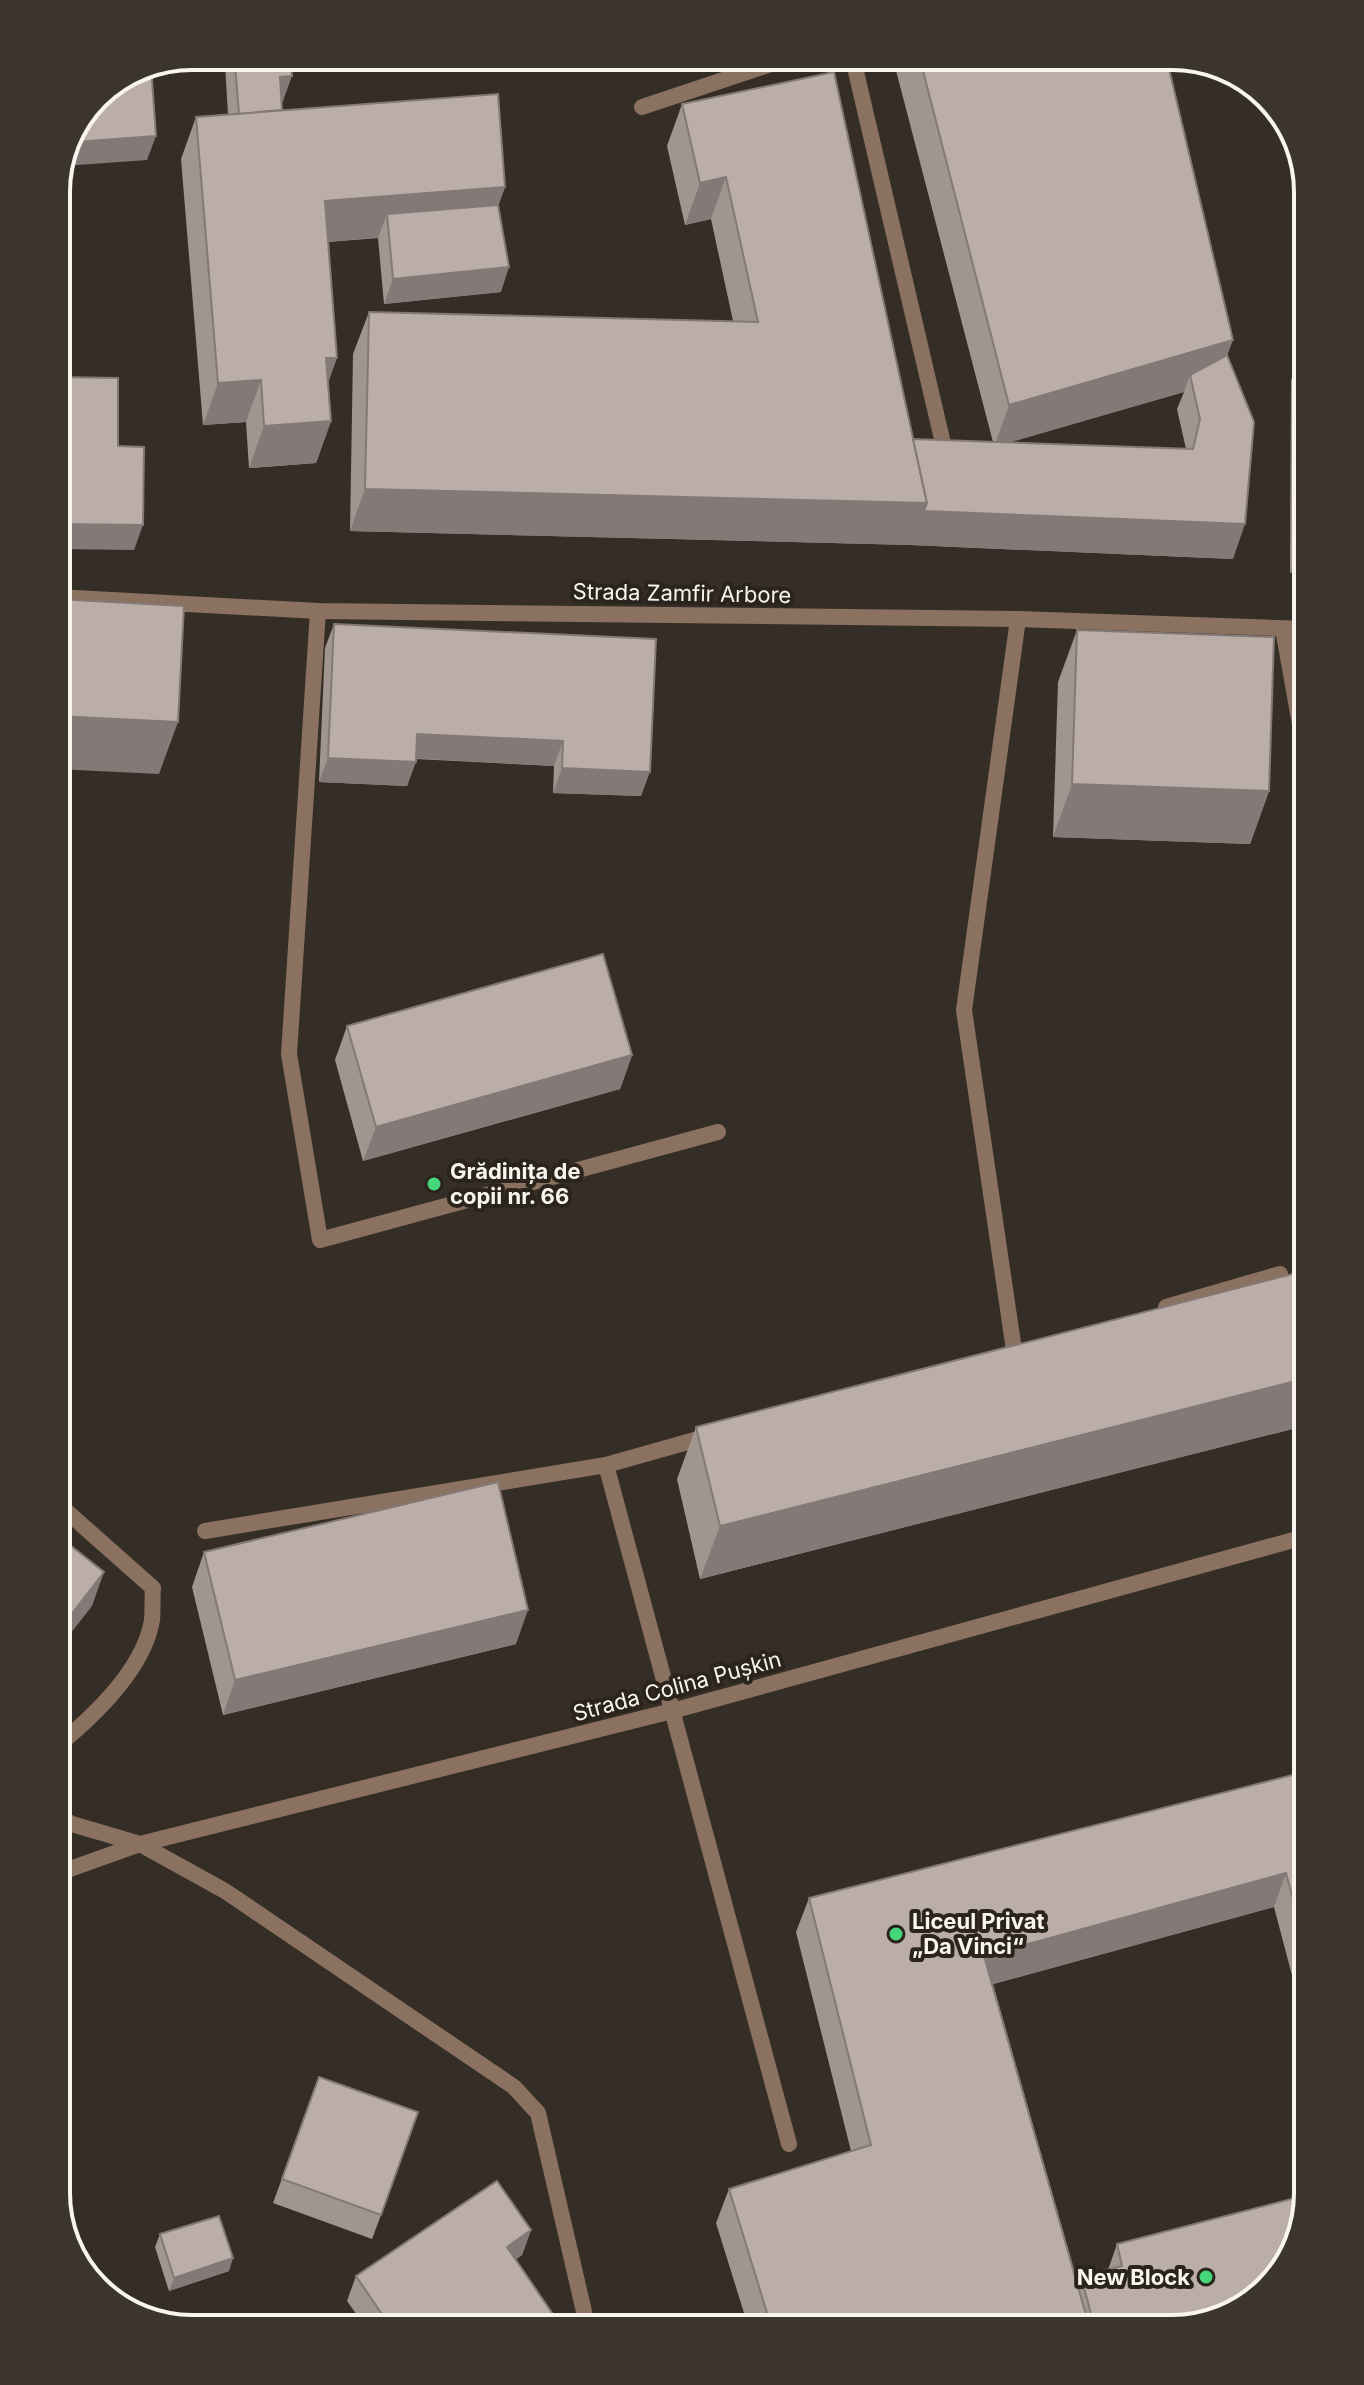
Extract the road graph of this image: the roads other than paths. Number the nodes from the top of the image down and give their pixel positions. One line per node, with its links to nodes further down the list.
1 (753, 70): 3 (street)
2 (856, 70): 4 (street)
3 (642, 107)
4 (942, 439)
5 (70, 598): 6 (street, Strada Zamfir Arbore)
6 (318, 611): 7 (street, Strada Zamfir Arbore); 11 (street)
7 (1018, 619): 8 (street, Strada Zamfir Arbore); 14 (street)
8 (1283, 629): 9 (street, Strada Zamfir Arbore); 10 (street)
9 (1294, 629)
10 (1294, 691)
11 (718, 1132)
12 (1280, 1274): 13 (street)
13 (1147, 1312)
14 (1014, 1350)
15 (727, 1431): 16 (street)
16 (606, 1465): 18 (street); 20 (street)
17 (70, 1514): 21 (street)
18 (205, 1531)
19 (1294, 1540): 20 (street, Strada Colina Pușkin)
20 (672, 1711): 23 (street, Strada Colina Pușkin); 25 (street)
21 (70, 1734)
22 (70, 1823): 23 (street)
23 (140, 1844): 24 (street, Strada Colina Pușkin); 26 (street)
24 (70, 1869)
25 (789, 2144)
26 (585, 2315)

